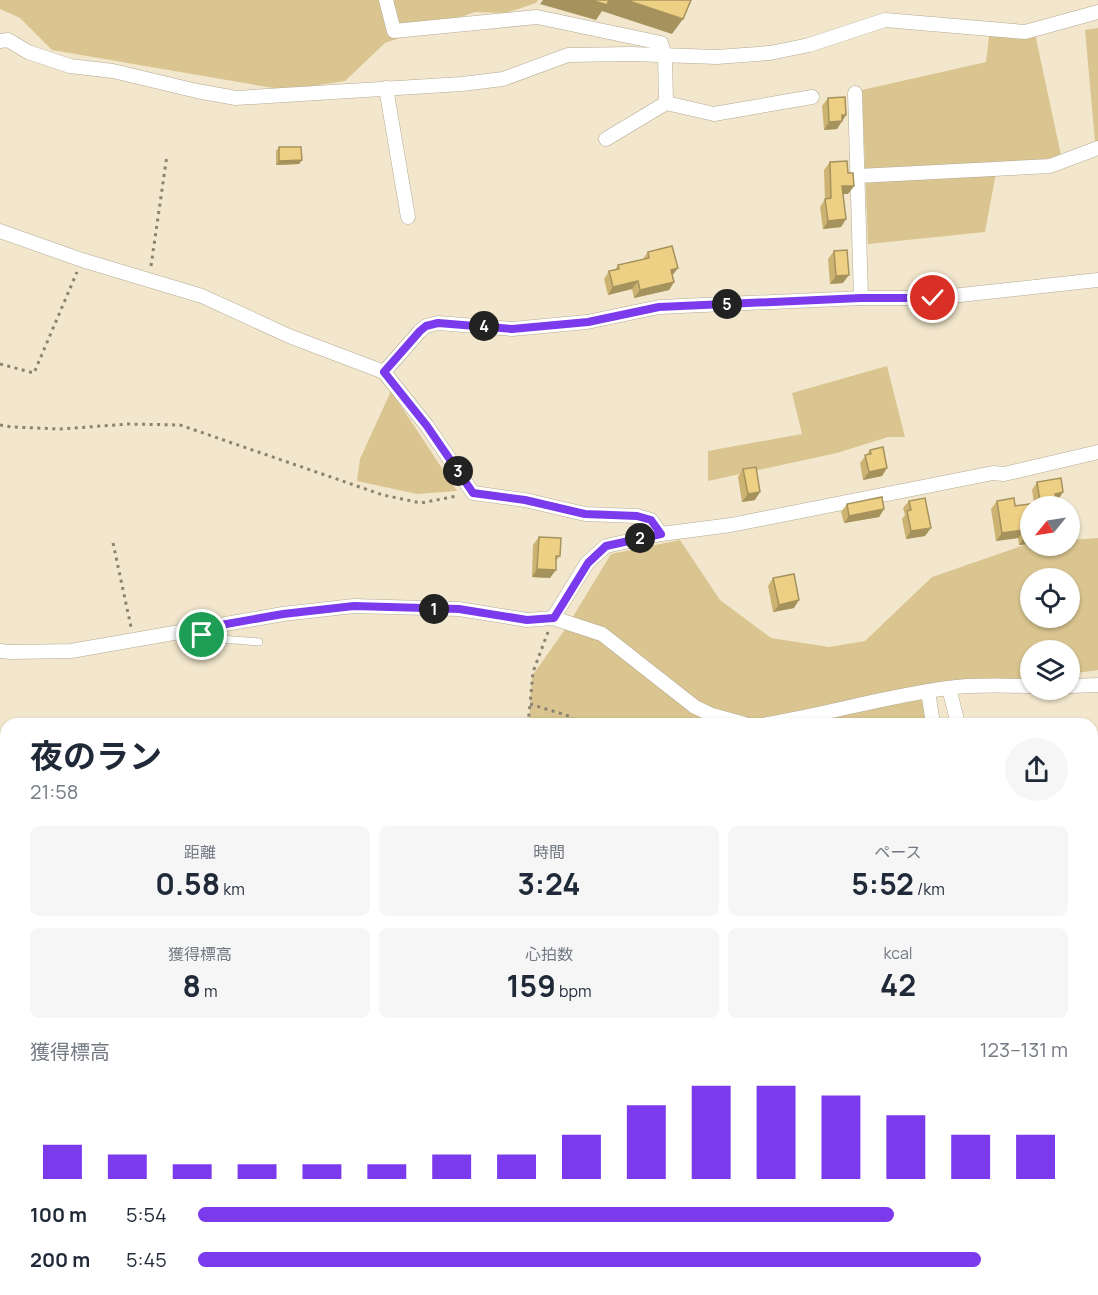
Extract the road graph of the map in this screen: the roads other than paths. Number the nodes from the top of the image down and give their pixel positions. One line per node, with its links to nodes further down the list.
1 (386, 0): 4 (street)
2 (1098, 12): 4 (street)
3 (0, 41): 5 (street)
4 (665, 56): 5 (street); 8 (street)
5 (386, 88): 12 (street)
6 (855, 93): 11 (street)
7 (812, 97): 8 (street)
8 (666, 104): 9 (street)
9 (606, 139)
10 (1098, 148): 11 (street)
11 (858, 176): 15 (street)
12 (408, 217)
13 (0, 231): 16 (street)
14 (1098, 280): 15 (street)
15 (861, 298): 16 (street)
16 (384, 372): 18 (street)
17 (1098, 452): 18 (street)
18 (661, 534): 19 (street)
19 (554, 618): 20 (street); 28 (street)
20 (198, 629): 21 (lane); 22 (street)
21 (259, 642)
22 (0, 651)
23 (1098, 685): 25 (street)
24 (1020, 686): 26 (street)
25 (1080, 686)
26 (949, 688): 27 (street); 31 (street)
27 (928, 691): 29 (street); 30 (street)
28 (723, 718)
29 (822, 718)
30 (932, 718)
31 (956, 718)

